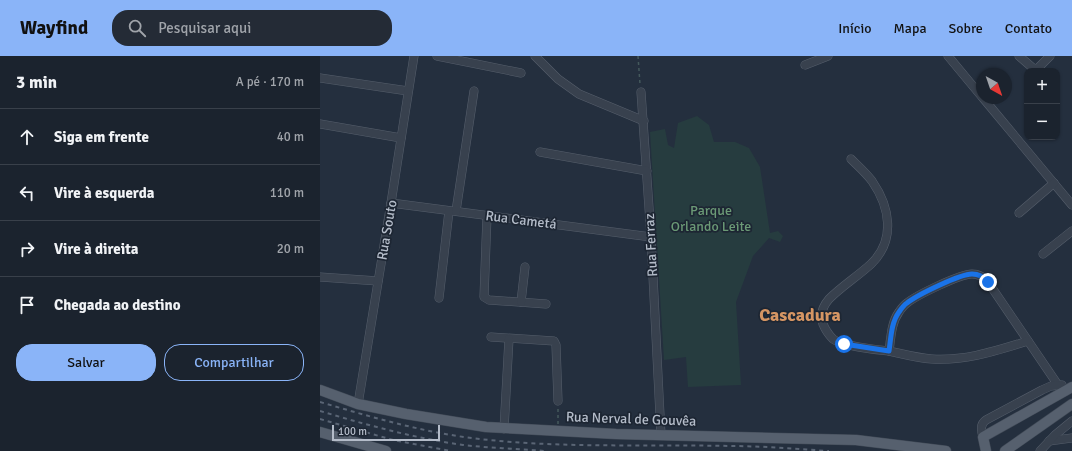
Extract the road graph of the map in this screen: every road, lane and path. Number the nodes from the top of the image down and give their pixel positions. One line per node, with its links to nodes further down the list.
1 (414, 56): 13 (street, Rua Souto)
2 (437, 56): 10 (street)
3 (535, 56): 17 (street)
4 (638, 56): 15 (path)
5 (828, 56): 9 (street)
6 (948, 56): 12 (street)
7 (1019, 56): 8 (street)
8 (1050, 56)
9 (805, 65)
10 (521, 73)
11 (320, 78): 13 (street)
12 (976, 89)
13 (408, 91): 19 (street, Rua Souto)
14 (474, 91): 26 (street)
15 (641, 92): 17 (street, Rua Ferraz)
16 (989, 104): 23 (street)
17 (644, 121): 22 (street, Rua Ferraz)
18 (320, 124): 19 (street)
19 (401, 138): 24 (street, Rua Souto)
20 (540, 152): 22 (street)
21 (851, 159): 41 (street)
22 (647, 171): 30 (street, Rua Ferraz)
23 (1054, 183): 25 (street); 27 (street)
24 (391, 203): 26 (street, Rua Cametá); 34 (street, Rua Souto)
25 (1072, 205)
26 (452, 211): 28 (street, Rua Cametá); 35 (street)
27 (1019, 213)
28 (487, 216): 30 (street, Rua Cametá); 36 (street)
29 (1072, 230): 31 (street)
30 (651, 236): 54 (street, Rua Ferraz)
31 (1043, 254)
32 (525, 267): 36 (street)
33 (320, 277): 34 (street)
34 (378, 281): 46 (street, Rua Souto)
35 (439, 298)
36 (521, 302): 37 (street)
37 (546, 304)
38 (491, 337): 39 (street)
39 (509, 339): 45 (street); 49 (street)
40 (1028, 341): 41 (street); 41 (street); 42 (street)
41 (889, 351)
42 (1058, 385): 43 (street); 55 (street)
43 (1071, 388): 55 (main road)
44 (320, 390): 46 (main road, Rua Nerval de Gouvêa)
45 (558, 402): 52 (path)
46 (358, 404): 49 (main road, Rua Nerval de Gouvêa)
47 (1072, 404): 61 (main road)
48 (1072, 421): 51 (street)
49 (504, 428): 52 (main road, Rua Nerval de Gouvêa)
50 (1072, 428): 51 (street)
51 (1062, 429): 57 (street)
52 (558, 431): 54 (main road, Rua Nerval de Gouvêa)
53 (320, 432): 58 (main road)
54 (661, 435): 59 (main road, Rua Nerval de Gouvêa)
55 (983, 437): 60 (main road)
56 (1072, 438): 57 (street)
57 (1049, 441): 62 (street)
58 (386, 451)
59 (946, 451)
60 (986, 451)
61 (1005, 451)
62 (1040, 451)

